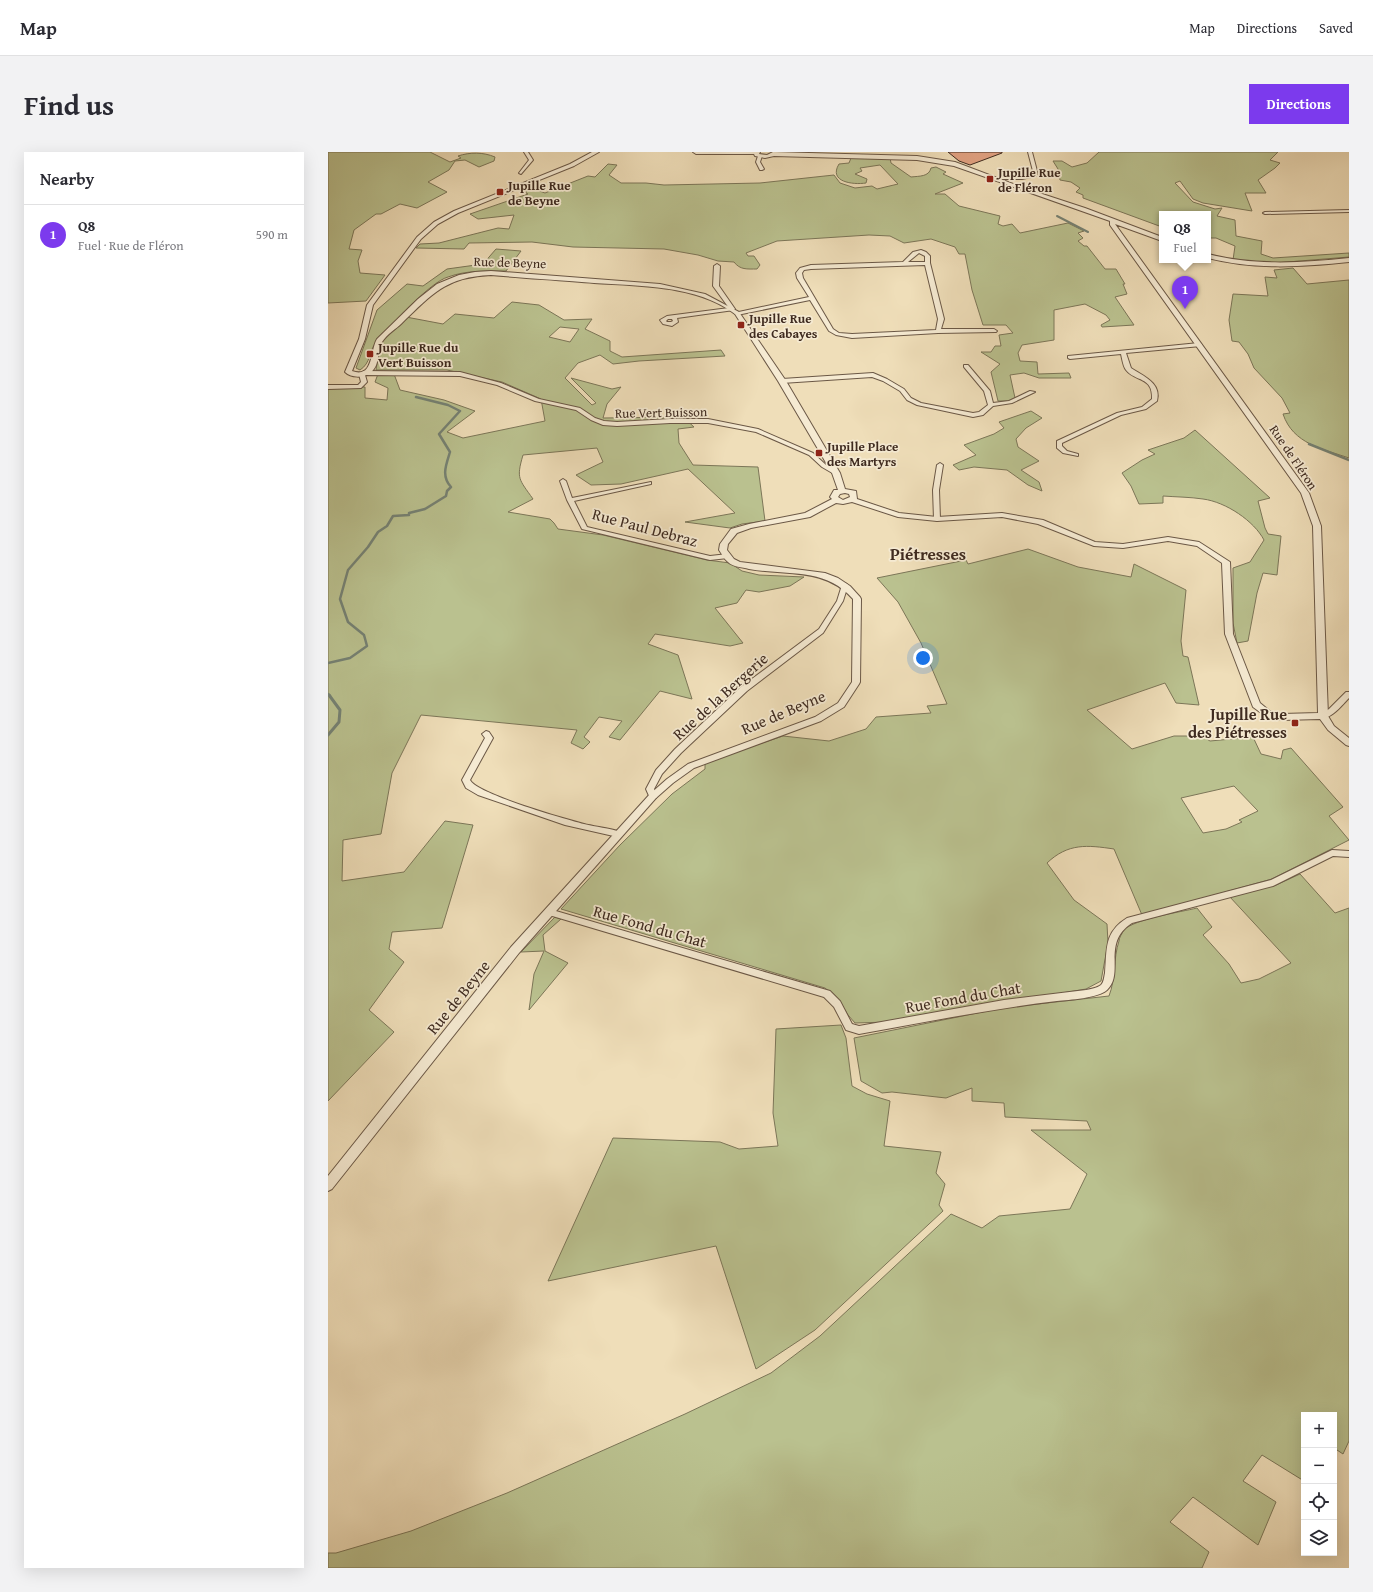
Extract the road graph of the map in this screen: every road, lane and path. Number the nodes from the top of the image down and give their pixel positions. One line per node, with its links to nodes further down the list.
1 (526, 152): 9 (street)
2 (596, 152): 29 (street)
3 (696, 152): 6 (street)
4 (1030, 152): 10 (street)
5 (773, 153): 6 (street); 7 (street)
6 (758, 154): 8 (street)
7 (848, 154): 10 (street)
8 (762, 169)
9 (521, 173)
10 (992, 178): 13 (street)
11 (1349, 211): 12 (street)
12 (1265, 213)
13 (1113, 221): 14 (street); 25 (street, Rue de Fléron)
14 (1159, 238)
15 (1211, 257): 16 (street)
16 (1349, 260)
17 (927, 263): 18 (street); 18 (street); 24 (street)
18 (904, 264): 20 (street)
19 (717, 266): 21 (street)
20 (811, 298): 21 (street); 24 (street)
21 (734, 311): 22 (street); 29 (street, Rue de Beyne); 30 (street)
22 (674, 317)
23 (994, 330): 24 (street)
24 (938, 331)
25 (1199, 345): 26 (street); 47 (street, Rue de Fléron)
26 (1123, 352): 27 (street); 34 (street)
27 (1070, 357)
28 (966, 366): 33 (street)
29 (363, 374): 31 (street); 36 (street, Rue Vert Buisson)
30 (782, 381): 33 (street); 36 (street)
31 (328, 387)
32 (1032, 392): 33 (street)
33 (990, 405)
34 (1076, 455)
35 (940, 465): 43 (street)
36 (836, 473): 39 (street)
37 (563, 481): 40 (street, Rue Paul Debraz)
38 (649, 483): 40 (street, Rue Paul Debraz)
39 (842, 491): 41 (street); 42 (street)
40 (570, 500): 44 (street, Rue Paul Debraz)
41 (836, 500): 42 (street); 44 (street)
42 (852, 500): 43 (street)
43 (937, 519): 47 (street)
44 (728, 556): 45 (street, Rue de Beyne)
45 (845, 585): 50 (street, Rue de la Bergerie); 50 (street, Rue de Beyne)
46 (1349, 694): 47 (street)
47 (1323, 716): 49 (street)
48 (486, 734): 51 (street)
49 (1349, 743)
50 (653, 796): 51 (street, Rue de Beyne)
51 (618, 834): 53 (street, Rue de Beyne)
52 (1349, 854): 53 (street, Rue Fond du Chat)
53 (549, 912): 54 (street, Rue de Beyne)
54 (328, 1185)

